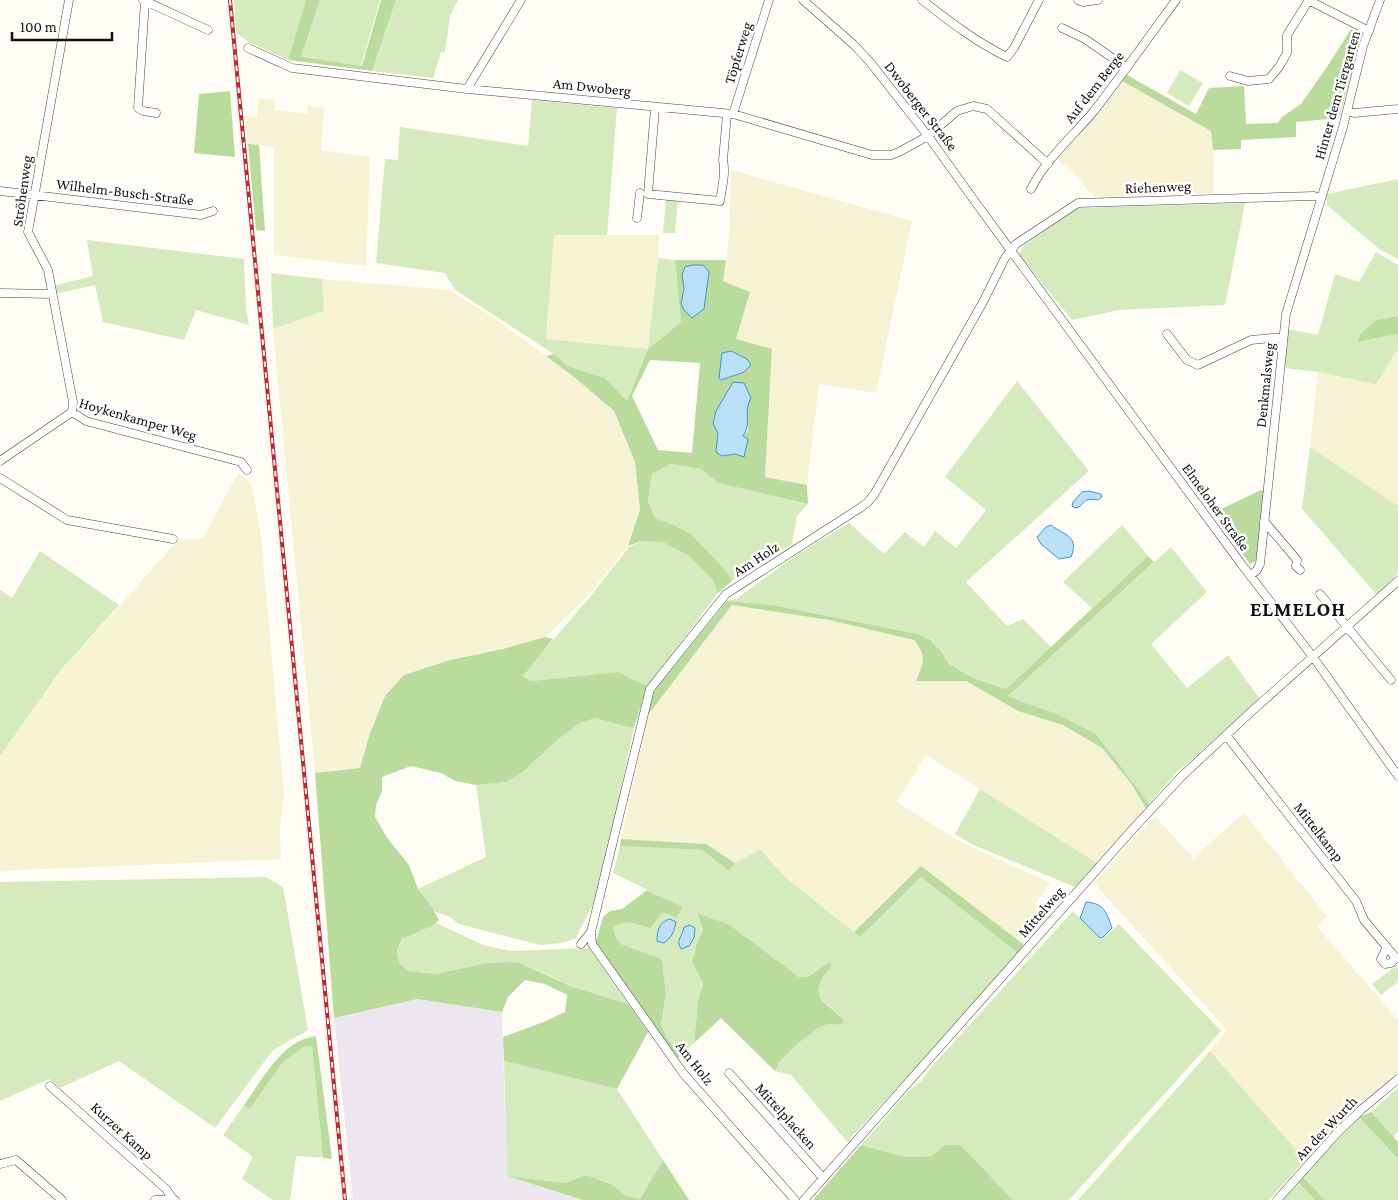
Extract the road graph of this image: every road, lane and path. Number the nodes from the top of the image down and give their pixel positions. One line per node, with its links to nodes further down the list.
1 (68, 0): 30 (street, Ströhenweg)
2 (144, 0): 14 (street); 23 (street)
3 (520, 0): 19 (street)
4 (769, 0): 24 (street, Töpferweg)
5 (803, 0): 25 (street, Dwoberger Straße)
6 (922, 0): 7 (street)
7 (1039, 0)
8 (1078, 0): 9 (street)
9 (1098, 0)
10 (1176, 0): 17 (street, Auf dem Berge)
11 (1308, 0): 15 (street); 18 (street)
12 (1380, 0): 15 (street, Hinter dem Tiergarten)
13 (1062, 28): 17 (street)
14 (208, 30)
15 (1369, 31): 22 (street, Hinter dem Tiergarten)
16 (248, 48): 19 (street, Am Dwoberg)
17 (1127, 68): 26 (street, Auf dem Berge)
18 (1230, 76)
19 (467, 88): 20 (street, Am Dwoberg)
20 (655, 108): 24 (street, Am Dwoberg); 29 (street)
21 (1398, 109): 22 (street)
22 (1347, 111): 31 (street, Hinter dem Tiergarten)
23 (156, 112)
24 (730, 114): 25 (street, Am Dwoberg); 29 (street, Töpferweg)
25 (928, 136): 26 (street, Am Dwoberg); 34 (street, Dwoberger Straße)
26 (1048, 164): 27 (street, Auf dem Berge)
27 (1031, 189)
28 (0, 191): 30 (street, Wilhelm-Busch-Straße)
29 (641, 194): 33 (street)
30 (34, 195): 32 (street, Wilhelm-Busch-Straße); 36 (street, Ströhenweg)
31 (1321, 198): 34 (street, Riehenweg); 38 (street, Denkmalsweg)
32 (212, 211)
33 (637, 218)
34 (1012, 252): 46 (street, Elmeloher Straße); 54 (street, Am Holz)
35 (0, 293): 36 (street)
36 (52, 294): 39 (street, Ströhenweg)
37 (1167, 334): 38 (street)
38 (1283, 338): 43 (street, Denkmalsweg)
39 (72, 412): 40 (street, Hoykenkamper Weg); 41 (street, Hoykenkamper Weg)
40 (0, 461)
41 (247, 470)
42 (0, 478): 44 (street)
43 (1264, 521): 45 (street); 46 (street, Denkmalsweg)
44 (173, 539)
45 (1300, 570)
46 (1251, 575): 50 (street, Elmeloher Straße)
47 (1398, 581): 49 (street, Mittelweg)
48 (1320, 594): 49 (street)
49 (1348, 627): 50 (street, Mittelweg); 51 (street)
50 (1313, 657): 52 (street, Mittelweg); 53 (street, Elmeloher Straße)
51 (1390, 680)
52 (1226, 735): 56 (street, Mittelkamp); 61 (street, Mittelweg)
53 (1398, 776)
54 (591, 932): 55 (street, Am Holz); 65 (street, Am Holz)
55 (581, 944)
56 (1387, 947)
57 (729, 1072): 61 (street, Mittelplacken)
58 (1398, 1080): 67 (street, An der Wurth)
59 (50, 1086): 62 (street, Kurzer Kamp)
60 (0, 1164): 63 (street)
61 (824, 1178): 66 (street, Mittelweg)
62 (174, 1199): 64 (street)
63 (62, 1200)
64 (155, 1200)
65 (795, 1200)
66 (804, 1200)
67 (1277, 1200)

